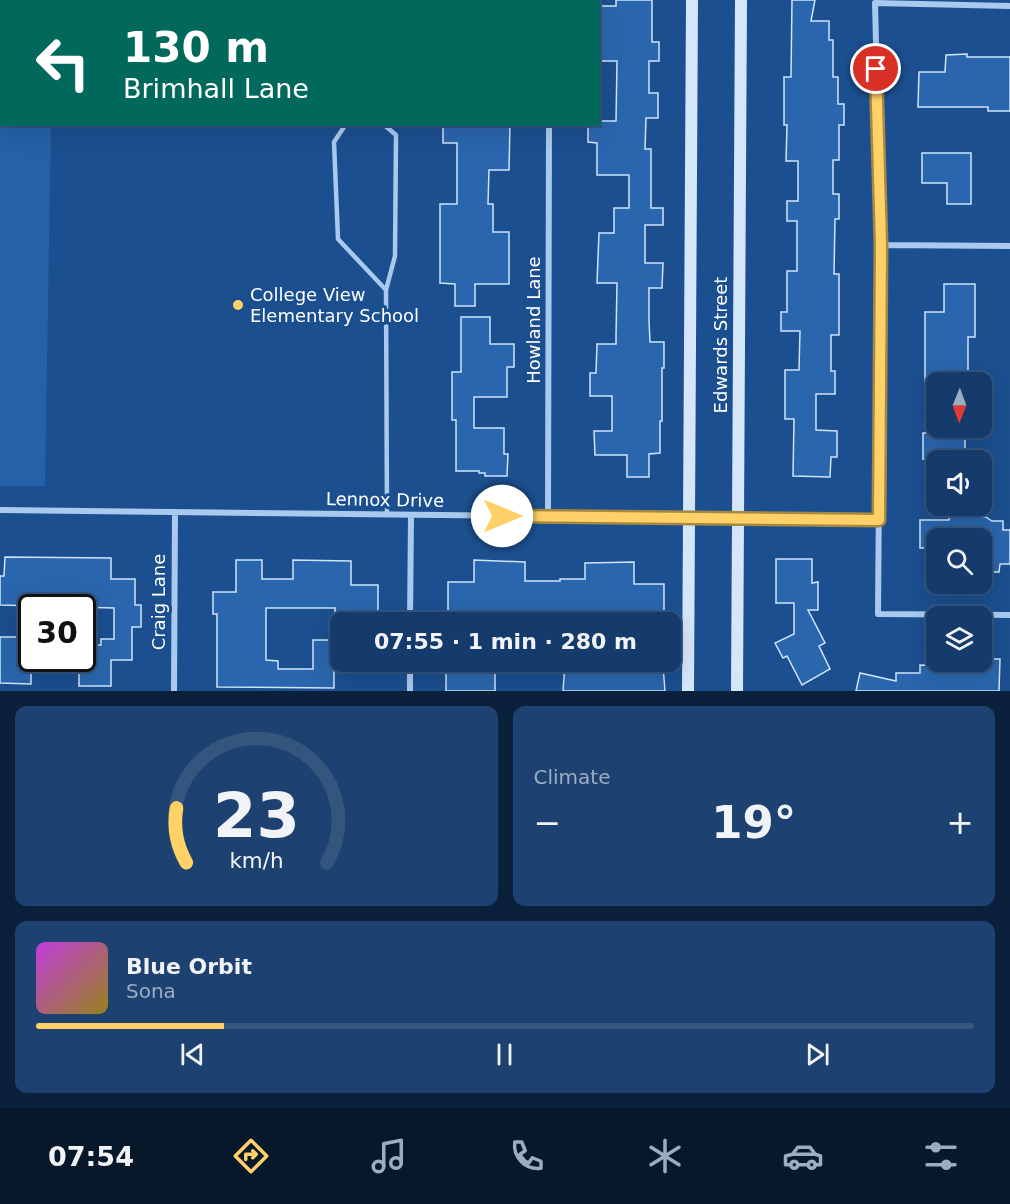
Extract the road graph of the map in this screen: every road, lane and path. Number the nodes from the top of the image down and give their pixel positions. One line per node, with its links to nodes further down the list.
1 (692, 0): 16 (main road, Edwards Street)
2 (741, 0): 15 (main road, Edwards Street)
3 (1010, 6): 7 (street)
4 (345, 126): 9 (lane)
5 (385, 126): 9 (lane)
6 (549, 126): 14 (street, Howland Lane)
7 (881, 245): 8 (street); 17 (street)
8 (1010, 246)
9 (386, 290): 12 (lane)
10 (0, 510): 11 (street, Lennox Drive)
11 (175, 513): 12 (street, Lennox Drive); 21 (street, Craig Lane)
12 (387, 515): 13 (street, Lennox Drive)
13 (411, 516): 14 (street, Lennox Drive); 18 (street)
14 (548, 516): 16 (street, Lennox Drive)
15 (738, 517): 16 (street, Lennox Drive); 17 (street, Lennox Drive); 24 (main road, Edwards Street)
16 (689, 518): 23 (main road, Edwards Street)
17 (879, 520): 19 (street)
18 (411, 612)
19 (1010, 615)
20 (410, 672): 22 (street)
21 (174, 691)
22 (410, 691)
23 (688, 691)
24 (737, 691)

